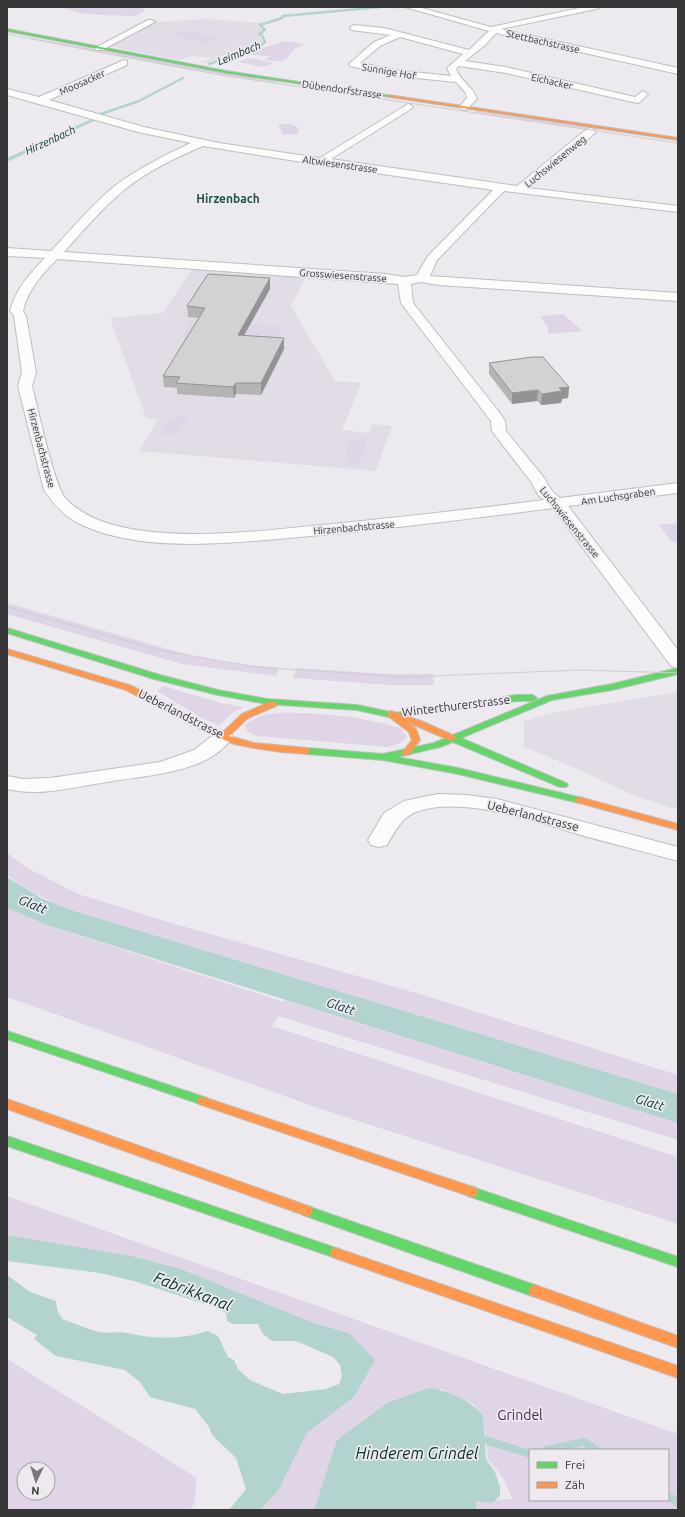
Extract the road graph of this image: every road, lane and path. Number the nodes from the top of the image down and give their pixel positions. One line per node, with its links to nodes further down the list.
1 (409, 7): 6 (street, Stettbachstrasse)
2 (596, 7): 6 (street)
3 (151, 22): 8 (street)
4 (354, 28): 7 (street)
5 (7, 30): 8 (main road, Dübendorfstrasse)
6 (494, 30): 9 (street); 12 (street, Stettbachstrasse)
7 (399, 34): 9 (street); 13 (street, Sunnige Hof)
8 (99, 48): 18 (main road, Dübendorfstrasse)
9 (470, 53): 11 (street)
10 (124, 63): 16 (street, Moosacker)
11 (458, 63): 13 (street); 15 (street, Eichacker)
12 (678, 70)
13 (458, 80): 18 (street)
14 (7, 92): 16 (street, Altwiesenstrasse)
15 (643, 94)
16 (40, 100): 21 (street, Altwiesenstrasse)
17 (408, 107): 22 (street)
18 (464, 107): 20 (main road, Dübendorfstrasse)
19 (590, 131): 24 (street, Luchswiesenweg)
20 (678, 139)
21 (200, 143): 22 (street, Altwiesenstrasse); 27 (street, Hirzenbachstrasse)
22 (320, 162): 23 (street, Altwiesenstrasse)
23 (501, 188): 24 (street, Altwiesenstrasse); 28 (street)
24 (519, 190): 25 (street, Altwiesenstrasse)
25 (678, 209)
26 (7, 252): 27 (street, Grosswiesenstrasse)
27 (55, 255): 29 (street, Grosswiesenstrasse); 32 (street, Hirzenbachstrasse)
28 (426, 279): 29 (street, Grosswiesenstrasse); 30 (street, Grosswiesenstrasse)
29 (404, 282): 32 (street, Luchswiesenstrasse)
30 (678, 297)
31 (678, 488): 32 (street, Am Luchsgraben)
32 (558, 504): 35 (street, Luchswiesenstrasse)
33 (7, 630): 38 (main road, Ueberlandstrasse)
34 (7, 650): 40 (main road, Ueberlandstrasse)
35 (678, 662)
36 (678, 671): 37 (main road, Winterthurerstrasse)
37 (550, 698): 39 (main road, Winterthurerstrasse); 41 (main road, Winterthurerstrasse)
38 (282, 702): 39 (main road, Ueberlandstrasse); 40 (main road)
39 (391, 714): 41 (main road); 42 (main road, Winterthurerstrasse)
40 (222, 737): 43 (main road, Ueberlandstrasse); 44 (street)
41 (452, 738): 42 (main road, Ueberlandstrasse); 45 (main road, Ueberlandstrasse)
42 (406, 753): 43 (main road, Ueberlandstrasse)
43 (383, 757): 45 (main road, Ueberlandstrasse)
44 (7, 782)
45 (629, 814): 46 (main road, Ueberlandstrasse)
46 (678, 827)
47 (378, 840): 48 (street, Ueberlandstrasse)
48 (678, 854)
49 (7, 1035): 52 (main road)
50 (7, 1104): 53 (main road)
51 (7, 1141): 54 (main road)
52 (678, 1262)
53 (678, 1342)
54 (678, 1372)

